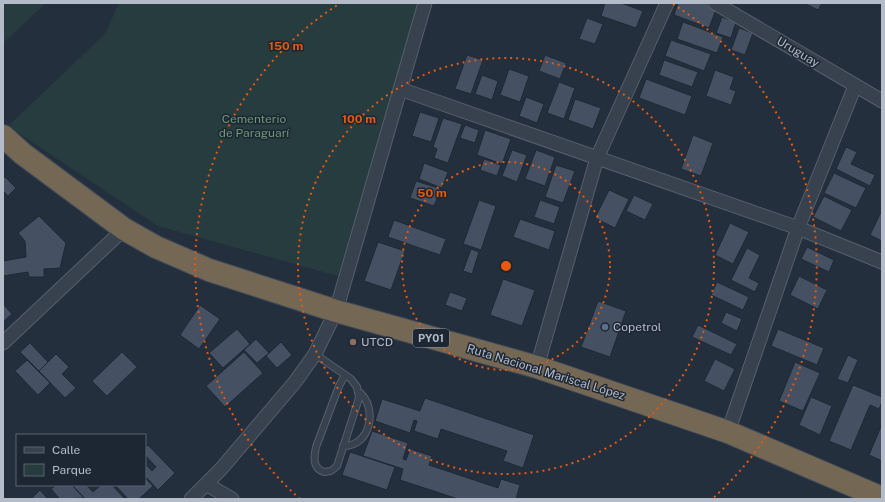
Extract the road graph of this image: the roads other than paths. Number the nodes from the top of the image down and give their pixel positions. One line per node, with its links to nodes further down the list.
1 (425, 3): 5 (street)
2 (667, 3): 8 (street)
3 (715, 3): 4 (street, Uruguay)
4 (855, 86): 6 (street, Uruguay); 9 (street)
5 (400, 89): 8 (street); 12 (street)
6 (882, 101)
7 (3, 136): 10 (highway, Ruta Nacional Mariscal López / PY01)
8 (597, 158): 9 (street); 15 (street)
9 (798, 228): 11 (street); 18 (street)
10 (124, 229): 12 (highway, Ruta Nacional Mariscal López / PY01); 13 (street)
11 (882, 262)
12 (336, 311): 14 (street); 15 (highway, Ruta Nacional Mariscal López / PY01)
13 (3, 343)
14 (315, 354): 16 (lane); 20 (street)
15 (537, 367): 18 (highway, Ruta Nacional Mariscal López / PY01)
16 (345, 375): 17 (lane); 19 (lane)
17 (359, 392): 19 (lane); 19 (lane)
18 (728, 432): 21 (highway, Ruta Nacional Mariscal López / PY01)
19 (343, 446)
20 (206, 484): 22 (street); 23 (street)
21 (882, 498)
22 (191, 499)
23 (232, 499)

